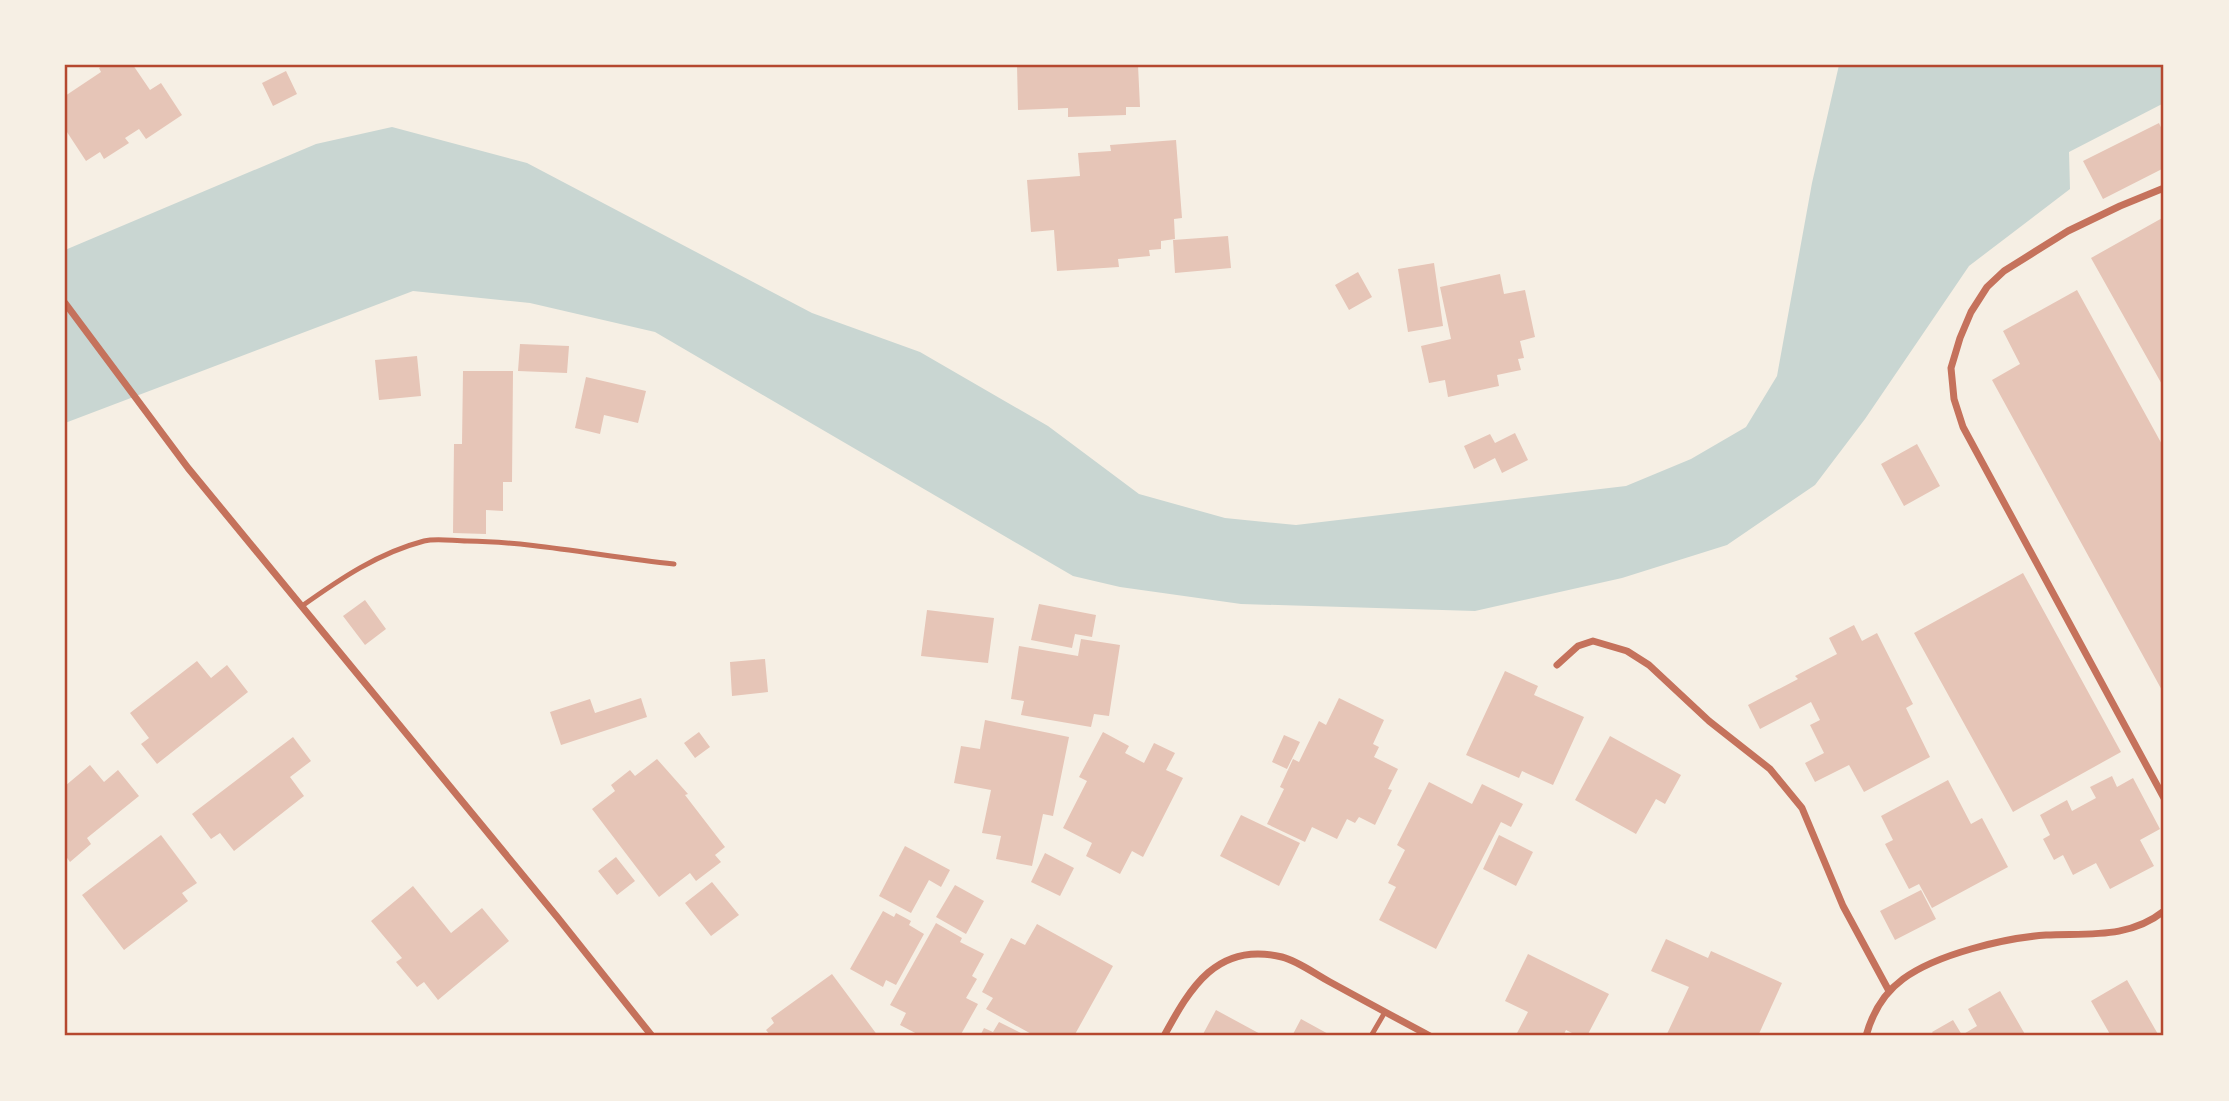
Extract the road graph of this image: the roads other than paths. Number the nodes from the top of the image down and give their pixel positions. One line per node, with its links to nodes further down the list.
1 (2164, 188): 6 (street)
2 (65, 303): 4 (street)
3 (674, 564): 4 (lane)
4 (302, 606): 10 (street)
5 (1557, 665): 8 (street)
6 (2164, 798)
7 (2164, 911): 8 (street)
8 (1889, 991): 14 (street)
9 (1385, 1012): 11 (street); 12 (lane); 13 (street)
10 (652, 1036)
11 (1164, 1036)
12 (1371, 1036)
13 (1430, 1036)
14 (1866, 1036)

